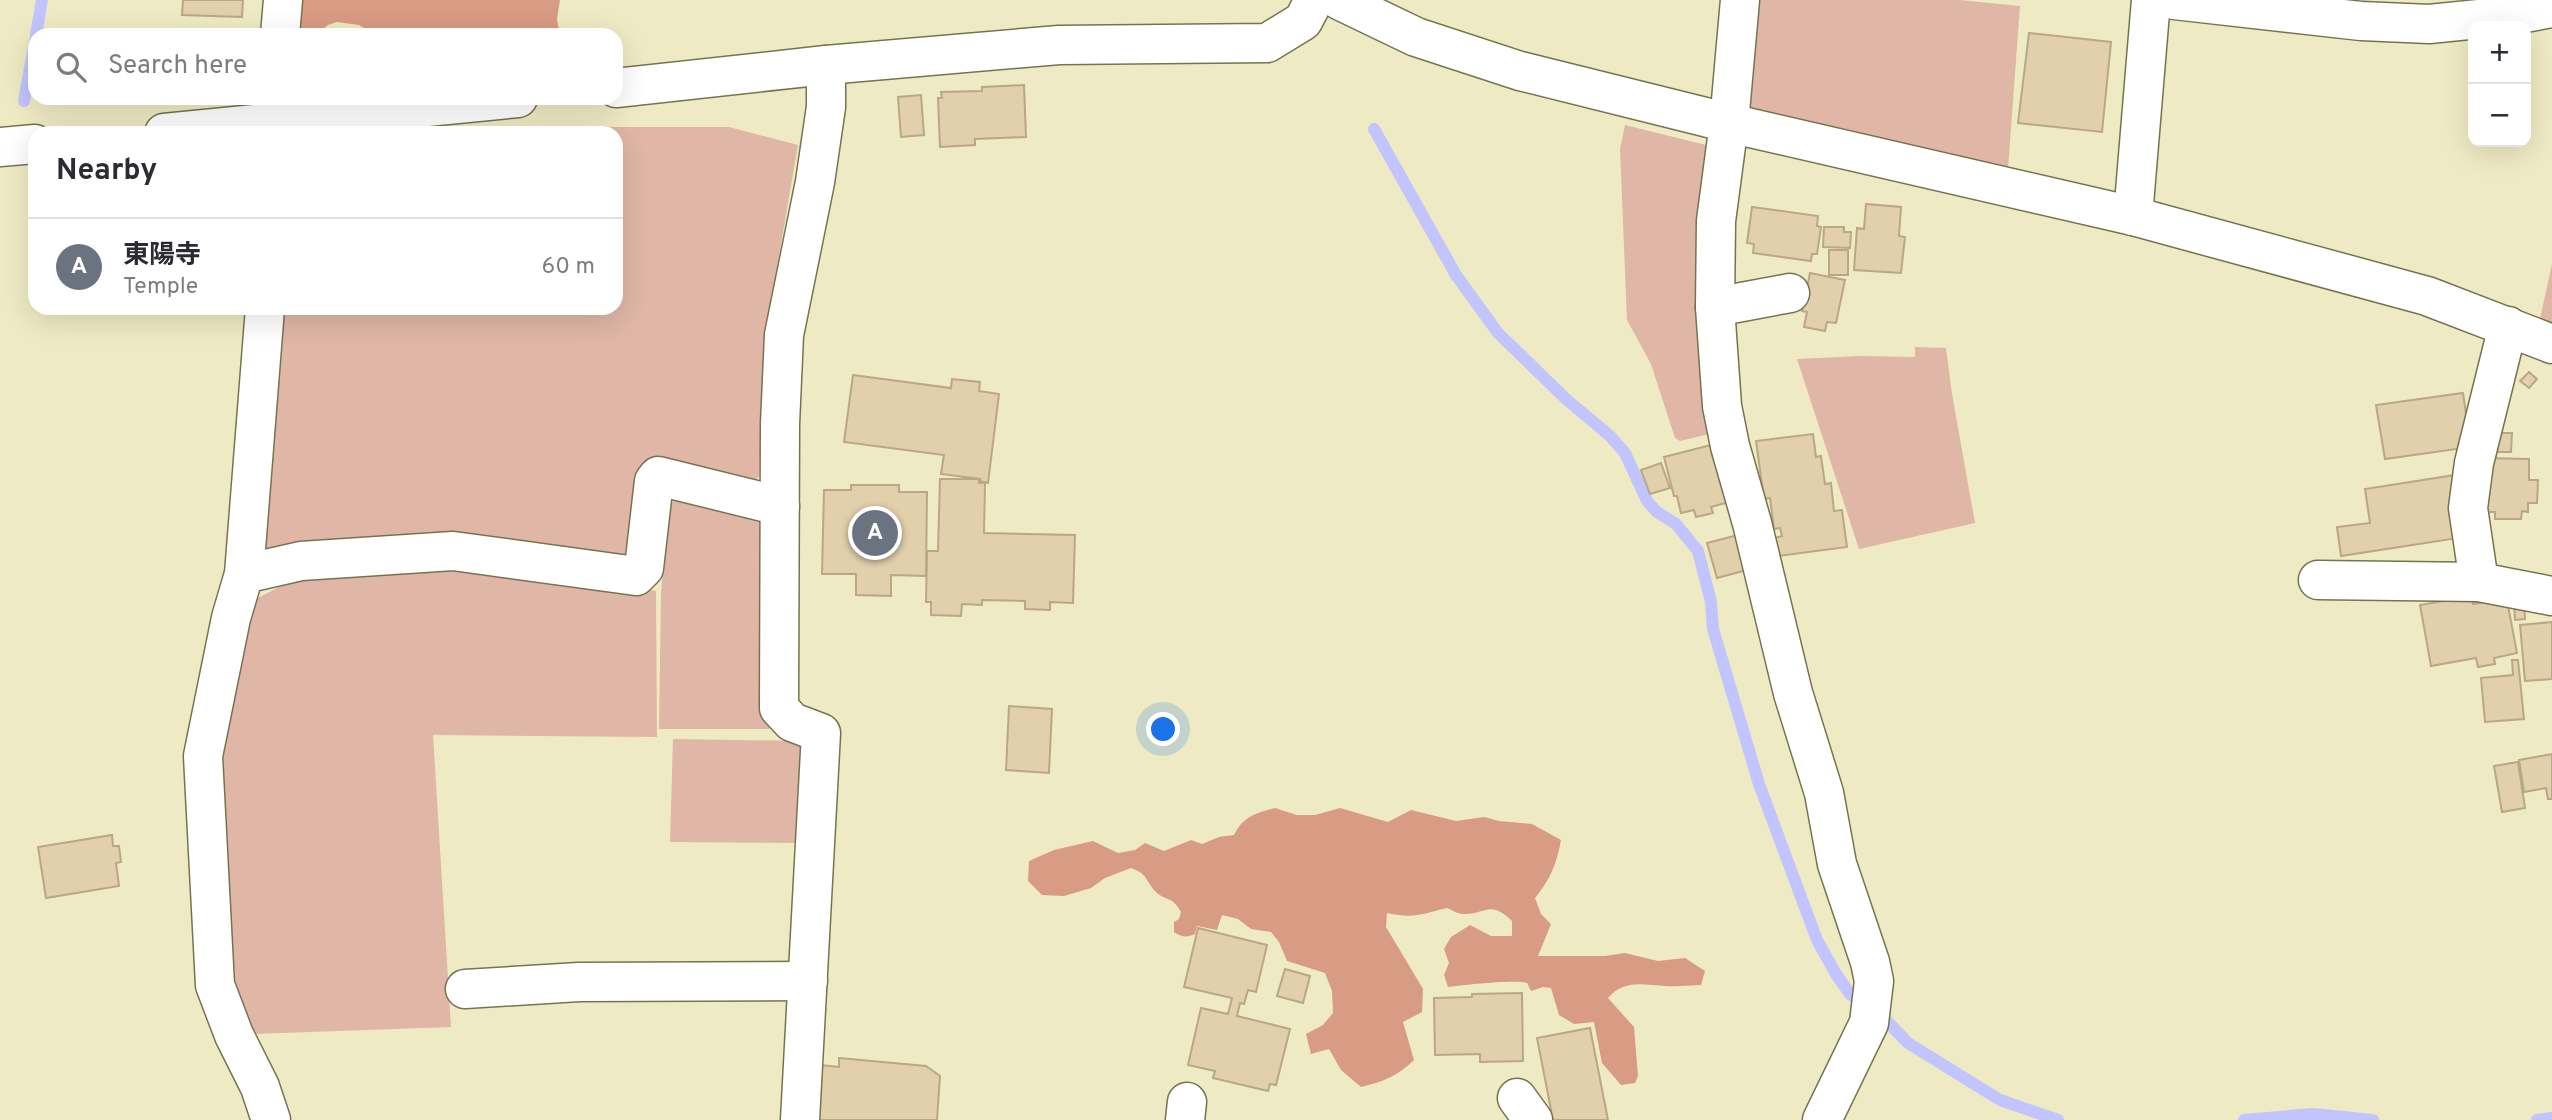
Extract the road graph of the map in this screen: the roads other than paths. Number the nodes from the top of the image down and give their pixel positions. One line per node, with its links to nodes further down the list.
1 (283, 0): 8 (street)
2 (1314, 0): 9 (street)
3 (1339, 0): 13 (street)
4 (1740, 0): 13 (street)
5 (2173, 0): 7 (street); 17 (street)
6 (2552, 8): 7 (street)
7 (2491, 9)
8 (281, 28)
9 (826, 65): 10 (street); 23 (street)
10 (623, 87)
11 (432, 105): 12 (street)
12 (272, 118): 14 (street)
13 (1729, 123): 17 (street); 19 (street)
14 (214, 126)
15 (28, 145): 16 (street)
16 (0, 147)
17 (2133, 216): 21 (street)
18 (1790, 293): 19 (street)
19 (1715, 307): 32 (street)
20 (264, 315): 24 (street)
21 (2508, 326): 22 (street); 26 (street)
22 (2552, 344)
23 (780, 506): 24 (street); 28 (street)
24 (244, 574): 30 (street)
25 (2318, 580): 26 (street)
26 (2479, 582): 27 (street)
27 (2552, 596)
28 (808, 981): 29 (street); 31 (street)
29 (465, 989)
30 (271, 1120)
31 (800, 1120)
32 (1822, 1120)

